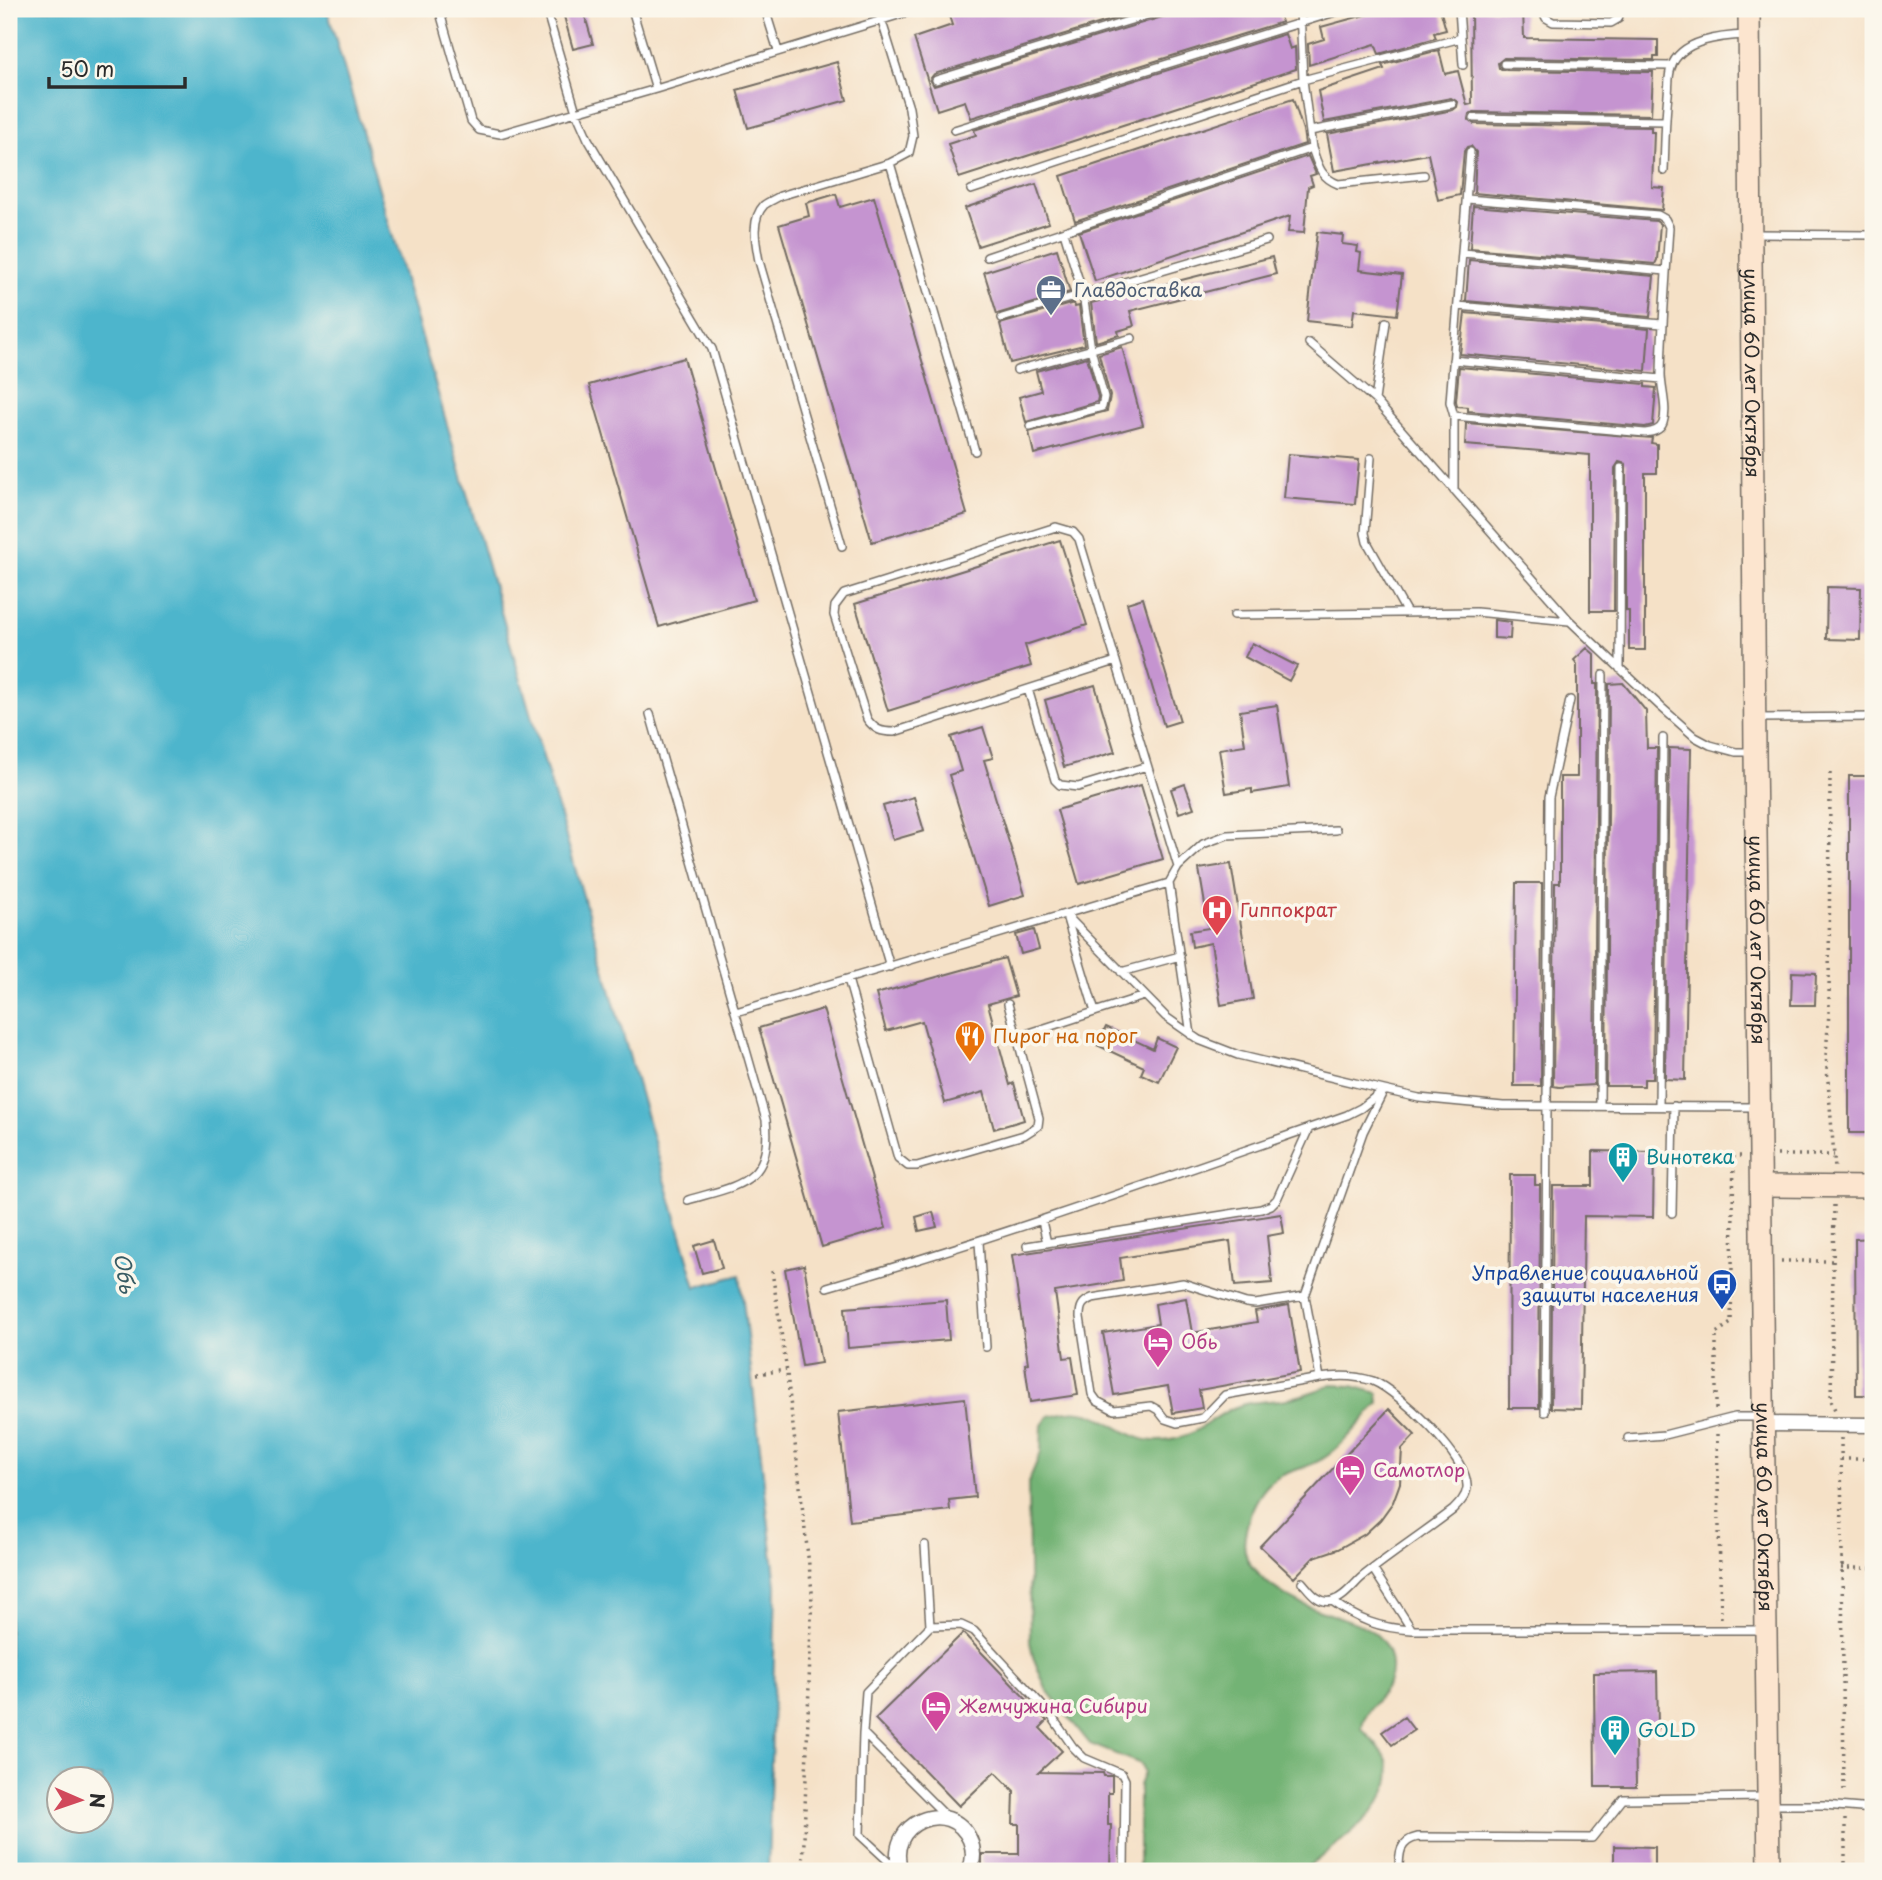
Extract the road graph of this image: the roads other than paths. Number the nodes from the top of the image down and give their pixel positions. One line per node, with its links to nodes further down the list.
1 (439, 9): 26 (lane)
2 (546, 9): 26 (lane)
3 (632, 9): 24 (lane)
4 (765, 9): 18 (lane)
5 (878, 9): 14 (lane)
6 (918, 9): 14 (lane)
7 (1167, 9): 22 (lane)
8 (1300, 9): 15 (lane)
9 (1345, 9): 15 (lane)
10 (1459, 9): 17 (lane)
11 (1542, 9): 12 (lane)
12 (1621, 9)
13 (1749, 9): 16 (main road, улица 60 лет Октября)
14 (883, 20): 18 (lane); 33 (lane)
15 (1300, 21): 23 (lane); 29 (lane)
16 (1749, 34): 21 (lane); 39 (main road, улица 60 лет Октября)
17 (1461, 38): 20 (lane); 23 (lane)
18 (778, 51): 24 (lane)
19 (1504, 64): 21 (lane)
20 (1463, 65)
21 (1671, 66): 28 (lane)
22 (936, 80)
23 (1303, 80): 30 (lane); 36 (lane)
24 (656, 89): 26 (lane)
25 (1452, 104): 30 (lane)
26 (576, 112): 83 (lane)
27 (1474, 118): 28 (lane)
28 (1665, 121): 34 (lane)
29 (954, 130)
30 (1310, 131): 31 (lane)
31 (1312, 148): 35 (lane); 38 (lane)
32 (1470, 152): 37 (lane)
33 (890, 163): 59 (lane); 63 (lane)
34 (1664, 171)
35 (1424, 174)
36 (971, 190)
37 (1467, 199): 42 (lane); 44 (lane)
38 (1064, 232): 43 (lane); 45 (lane)
39 (1750, 234): 40 (lane); 74 (main road, улица 60 лет Октября)
40 (1873, 235)
41 (1267, 240): 45 (lane)
42 (1462, 253): 44 (lane); 46 (lane)
43 (987, 257)
44 (1666, 271): 49 (lane)
45 (1083, 293): 47 (lane); 52 (lane)
46 (1458, 306): 49 (lane); 53 (lane)
47 (1002, 318)
48 (1386, 322): 56 (lane)
49 (1662, 324): 55 (lane)
50 (1132, 338): 52 (lane)
51 (1309, 343): 56 (lane)
52 (1091, 349): 54 (lane); 58 (lane)
53 (1453, 360): 55 (lane); 57 (lane)
54 (1017, 370)
55 (1661, 379): 57 (lane)
56 (1375, 400): 62 (lane)
57 (1454, 416): 62 (lane)
58 (1030, 426)
59 (975, 451)
60 (1371, 458): 64 (lane)
61 (1621, 468): 68 (lane)
62 (1454, 490): 66 (lane)
63 (842, 546)
64 (1407, 613): 65 (lane); 66 (lane)
65 (1234, 615)
66 (1570, 621): 68 (lane)
67 (1116, 661): 70 (lane); 70 (lane); 77 (lane)
68 (1620, 668): 76 (lane)
69 (1603, 675): 94 (lane)
70 (1028, 689): 77 (lane)
71 (1570, 700): 93 (lane)
72 (650, 714): 88 (lane)
73 (1873, 717): 74 (lane)
74 (1755, 718): 76 (main road, улица 60 лет Октября)
75 (1663, 738): 95 (lane)
76 (1755, 752): 97 (main road, улица 60 лет Октября)
77 (1147, 766): 79 (lane)
78 (1336, 830): 79 (lane)
79 (1178, 867): 80 (lane)
80 (1169, 883): 81 (lane); 82 (lane)
81 (1066, 915): 83 (lane); 84 (lane); 89 (lane)
82 (1180, 956): 84 (lane); 90 (lane)
83 (890, 967): 85 (lane)
84 (1121, 972): 86 (lane)
85 (848, 979): 88 (lane); 91 (lane)
86 (1144, 996): 89 (lane); 90 (lane)
87 (1008, 1004): 91 (lane)
88 (736, 1012): 101 (lane)
89 (1095, 1012): 91 (lane)
90 (1191, 1035): 92 (lane)
91 (1017, 1037)
92 (1384, 1090): 93 (lane); 98 (lane); 108 (lane)
93 (1546, 1106): 94 (lane); 111 (lane)
94 (1600, 1106): 95 (lane)
95 (1659, 1106): 96 (lane)
96 (1674, 1106): 97 (lane); 102 (lane)
97 (1760, 1107): 99 (main road, улица 60 лет Октября)
98 (1309, 1128): 103 (lane); 105 (lane)
99 (1761, 1186): 100 (main road); 112 (main road, улица 60 лет Октября)
100 (1873, 1187)
101 (688, 1200)
102 (1672, 1213)
103 (1042, 1221): 104 (lane); 105 (lane)
104 (979, 1242): 107 (lane); 109 (lane)
105 (1047, 1242): 106 (lane)
106 (1027, 1246)
107 (827, 1287)
108 (1305, 1296): 110 (lane); 110 (lane)
109 (986, 1347)
110 (1320, 1378): 116 (lane)
111 (1545, 1412)
112 (1764, 1421): 113 (street); 114 (lane); 121 (main road, улица 60 лет Октября)
113 (1873, 1424)
114 (1628, 1438)
115 (925, 1545): 119 (lane)
116 (1373, 1569): 118 (lane); 120 (lane)
117 (1302, 1582): 118 (lane)
118 (1332, 1601): 120 (lane)
119 (930, 1626): 122 (lane); 128 (lane)
120 (1412, 1630): 121 (lane)
121 (1766, 1630): 123 (main road, улица 60 лет Октября)
122 (863, 1733): 125 (lane); 126 (lane)
123 (1768, 1801): 124 (lane); 129 (lane); 130 (main road, улица 60 лет Октября)
124 (1873, 1809)
125 (950, 1820): 126 (street); 127 (street)
126 (900, 1871)
127 (969, 1871)
128 (1124, 1871)
129 (1399, 1871)
130 (1769, 1871)

